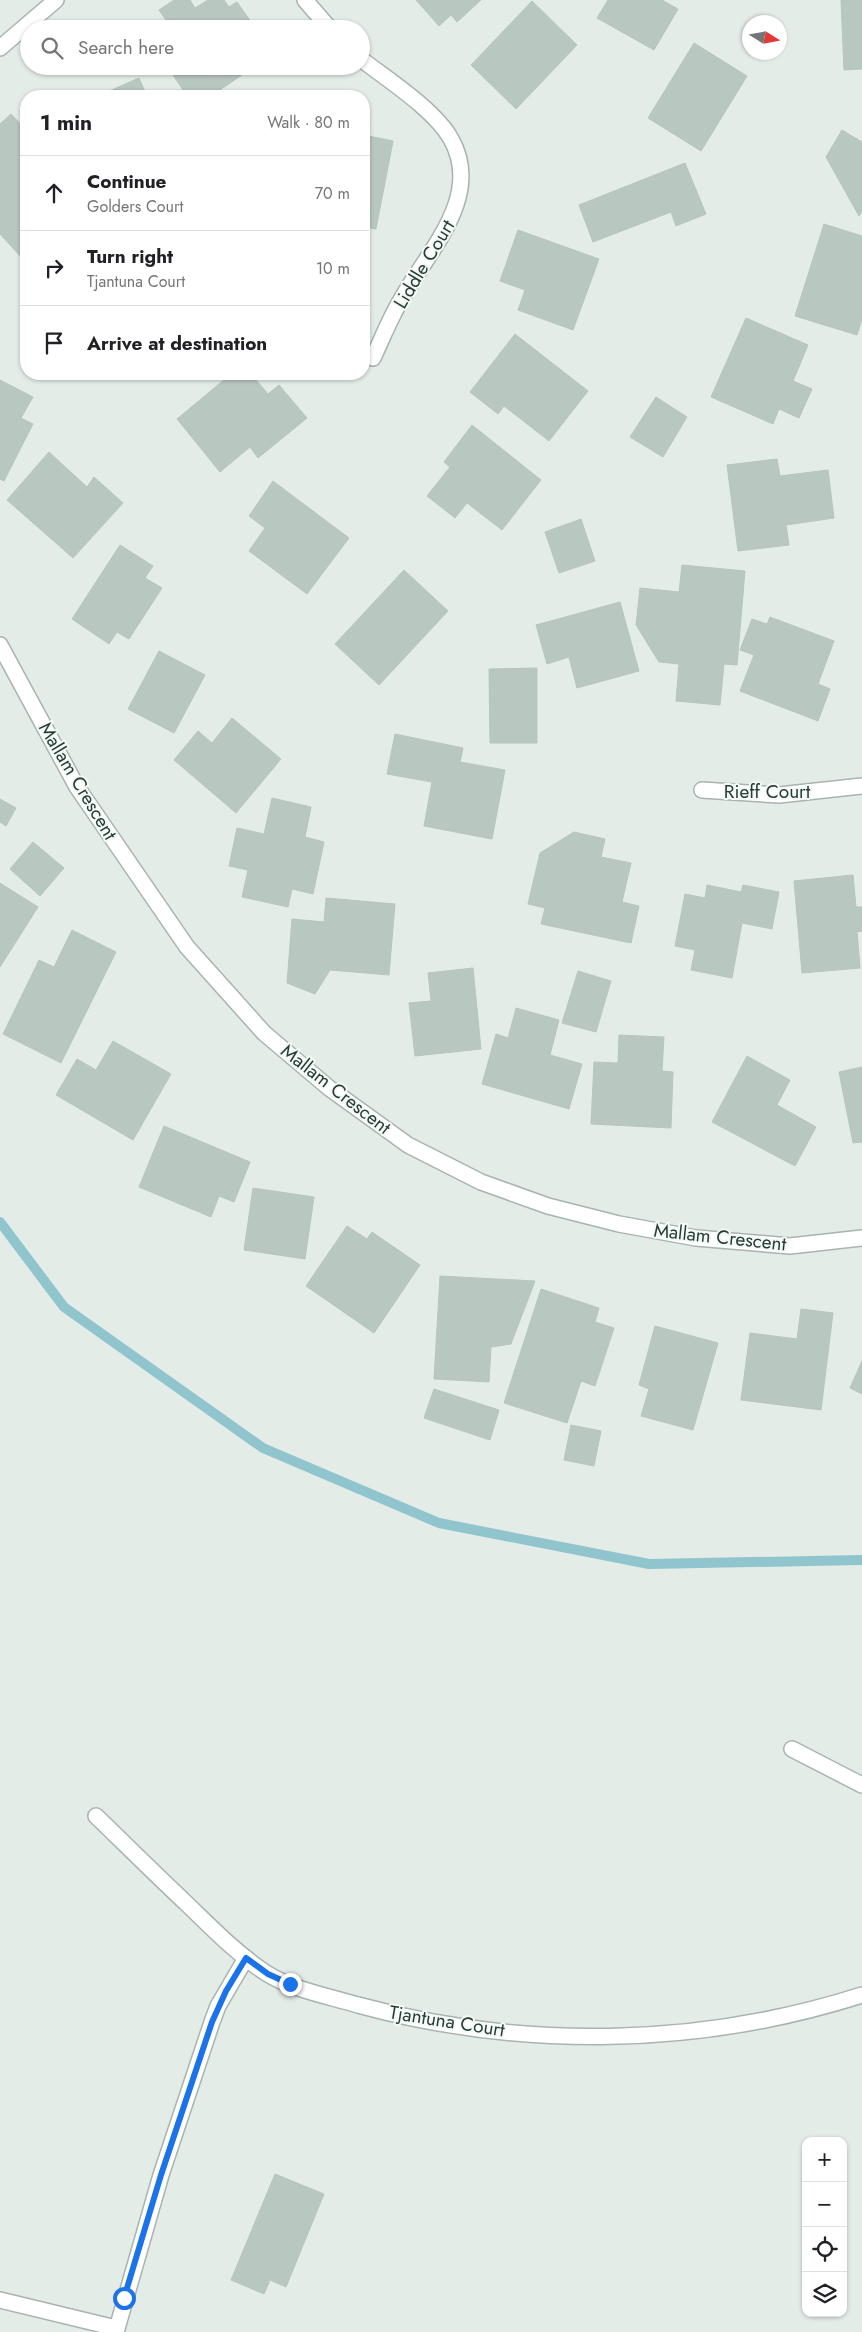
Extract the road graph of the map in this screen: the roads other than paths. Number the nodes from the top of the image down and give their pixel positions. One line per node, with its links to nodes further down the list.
1 (56, 0): 3 (street)
2 (305, 0): 4 (street)
3 (33, 20)
4 (322, 20)
5 (20, 31): 6 (street)
6 (0, 48)
7 (370, 66): 8 (street, Liddle Court)
8 (374, 358)
9 (0, 644): 12 (street, Mallam Crescent)
10 (862, 786): 11 (street, Rieff Court)
11 (702, 790)
12 (862, 1238)
13 (792, 1749): 14 (street)
14 (862, 1785)
15 (96, 1816): 16 (street, Tjantuna Court)
16 (246, 1958): 17 (street, Tjantuna Court); 19 (street)
17 (862, 1995)
18 (0, 2300): 19 (street)
19 (116, 2330)

